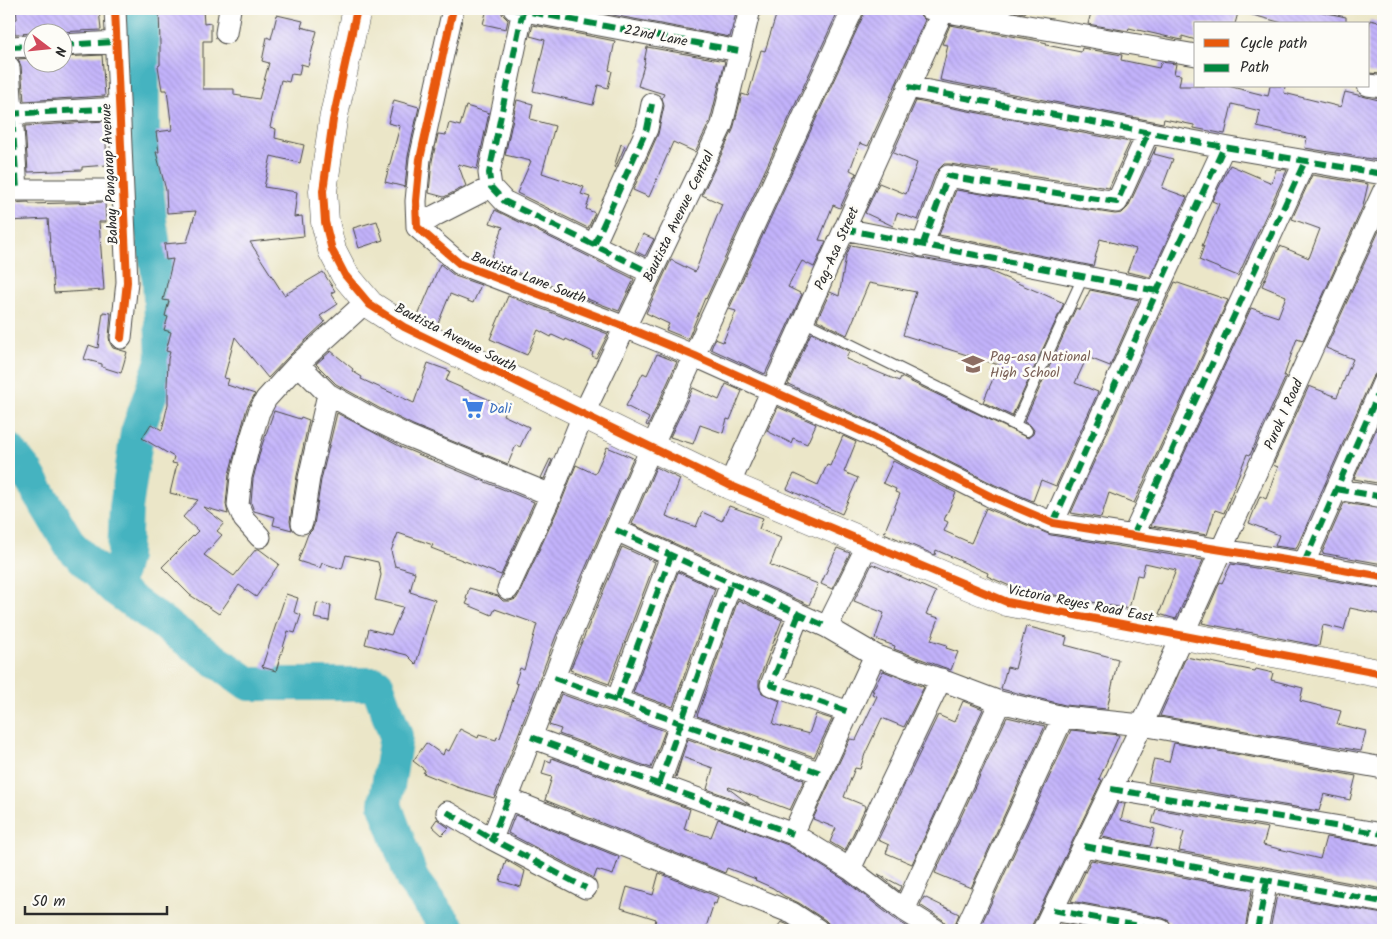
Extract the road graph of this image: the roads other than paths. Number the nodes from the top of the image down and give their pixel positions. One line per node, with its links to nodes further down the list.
1 (115, 9): 10 (street, Bahay Pangarap Avenue)
2 (230, 9): 9 (street)
3 (357, 9): 38 (street, Bautista Avenue South)
4 (453, 9): 31 (street)
5 (750, 9): 14 (street, Bautista Avenue Central)
6 (853, 9): 42 (street)
7 (519, 10): 14 (street, 22nd Lane); 27 (street)
8 (935, 10): 15 (street); 18 (street, Pag-Asa Street)
9 (226, 33)
10 (116, 42): 11 (street); 21 (street, Bahay Pangarap Avenue)
11 (72, 44)
12 (22, 46): 13 (street)
13 (9, 47)
14 (740, 51): 35 (street, Bautista Avenue Central)
15 (1194, 55)
16 (9, 66): 22 (street)
17 (1370, 85): 19 (street)
18 (908, 87): 23 (street); 32 (street, Pag-Asa Street)
19 (1383, 87)
20 (652, 104): 33 (street)
21 (119, 108): 22 (street); 29 (street, Bahay Pangarap Avenue)
22 (11, 114): 28 (street)
23 (1148, 133): 24 (street); 34 (street)
24 (1224, 147): 25 (street); 37 (street)
25 (1305, 161): 26 (street); 58 (street)
26 (1383, 174)
27 (491, 187): 31 (street); 33 (street)
28 (13, 190): 29 (street)
29 (122, 190): 41 (street, Bahay Pangarap Avenue)
30 (1383, 192): 61 (street, Purok 1 Road)
31 (417, 227): 40 (street, Bautista Lane South)
32 (844, 229): 34 (street); 39 (street, Pag-Asa Street)
33 (594, 245): 35 (street)
34 (922, 246): 36 (street)
35 (651, 273): 40 (street, Bautista Avenue Central)
36 (1083, 277): 37 (street); 48 (lane)
37 (1157, 291): 55 (street)
38 (367, 301): 43 (street); 47 (street, Bautista Avenue South)
39 (803, 321): 45 (street, Pag-Asa Street); 48 (lane)
40 (624, 327): 42 (street, Bautista Lane South); 47 (street, Bautista Avenue Central)
41 (121, 338)
42 (695, 356): 45 (street, Bautista Lane South); 50 (street)
43 (298, 364): 46 (street); 59 (street)
44 (1383, 383): 52 (street)
45 (771, 391): 51 (street, Pag-Asa Street); 55 (street, Bautista Lane South)
46 (328, 394): 53 (street); 56 (street)
47 (583, 415): 50 (street, Bautista Avenue South); 53 (street, Bautista Avenue Central)
48 (1015, 426): 49 (lane)
49 (1027, 431)
50 (652, 448): 51 (street, Victoria Reyes Road East); 57 (street)
51 (729, 485): 60 (street, Victoria Reyes Road East)
52 (1336, 489): 54 (street); 63 (street)
53 (551, 495): 66 (street, Bautista Avenue Central)
54 (1383, 498)
55 (1053, 523): 58 (street, Bautista Lane South)
56 (302, 524)
57 (616, 530): 62 (street); 72 (street)
58 (1133, 536): 61 (street, Bautista Lane South)
59 (260, 537)
60 (868, 544): 68 (street); 69 (street, Victoria Reyes Road East)
61 (1221, 550): 63 (street, Bautista Lane South); 69 (street, Purok 1 Road)
62 (671, 556): 65 (street); 74 (street)
63 (1304, 562): 64 (street, Bautista Lane South)
64 (1383, 577)
65 (731, 583): 67 (street); 78 (street)
66 (508, 589)
67 (799, 614): 68 (street); 76 (street)
68 (827, 627): 70 (street)
69 (1183, 636): 71 (street, Victoria Reyes Road East); 79 (street, Purok 1 Road)
70 (875, 655): 73 (street); 76 (street)
71 (1383, 674)
72 (554, 678): 74 (street); 80 (street)
73 (941, 679): 75 (street); 91 (street)
74 (617, 700): 78 (street)
75 (1000, 702): 77 (street); 95 (street)
76 (849, 712): 82 (street)
77 (1063, 717): 79 (street); 99 (street)
78 (680, 723): 82 (street); 83 (street)
79 (1142, 725): 81 (street); 84 (street, Purok 1 Road)
80 (531, 737): 83 (street); 85 (street)
81 (1383, 768)
82 (821, 773): 87 (street)
83 (659, 784): 87 (street)
84 (1111, 789): 88 (street); 90 (street, Purok 1 Road)
85 (508, 799): 89 (street); 97 (street)
86 (447, 812): 89 (street)
87 (793, 834): 91 (street)
88 (1383, 834)
89 (492, 839): 93 (street)
90 (1084, 846): 92 (street); 96 (street, Purok 1 Road)
91 (850, 869): 95 (street)
92 (1267, 881): 94 (street); 102 (street)
93 (586, 888)
94 (1383, 902)
95 (904, 910): 98 (street)
96 (1053, 910): 100 (street, Purok 1 Road); 101 (street)
97 (818, 930)
98 (936, 930)
99 (965, 930)
100 (1043, 930)
101 (1161, 930)
102 (1257, 930)

